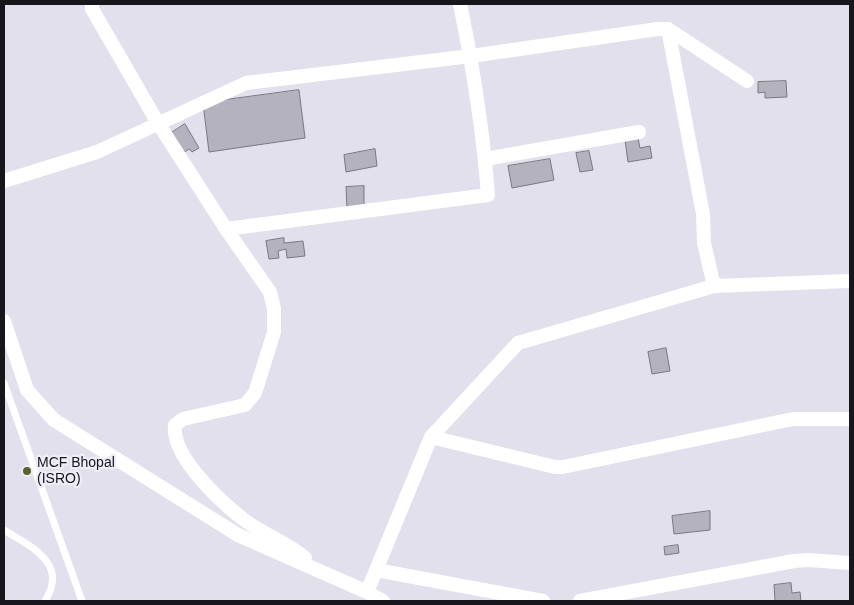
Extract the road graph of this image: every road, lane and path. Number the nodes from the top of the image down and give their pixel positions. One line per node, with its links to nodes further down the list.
1 (92, 4): 6 (street)
2 (460, 4): 4 (street)
3 (668, 29): 4 (street); 5 (street); 12 (street)
4 (470, 56): 6 (street); 8 (street)
5 (747, 81)
6 (158, 122): 9 (street); 10 (street)
7 (639, 132): 8 (street)
8 (485, 159): 10 (street)
9 (4, 181)
10 (226, 229): 20 (street)
11 (850, 281): 12 (street)
12 (714, 286): 16 (street)
13 (4, 321): 20 (street)
14 (4, 383): 23 (lane)
15 (850, 419): 16 (street)
16 (432, 437): 19 (street)
17 (4, 530): 22 (lane)
18 (850, 562): 26 (street)
19 (376, 570): 21 (street); 25 (street)
20 (318, 571): 21 (street)
21 (367, 592): 24 (street)
22 (45, 601)
23 (82, 601)
24 (383, 601)
25 (543, 601)
26 (580, 601)

